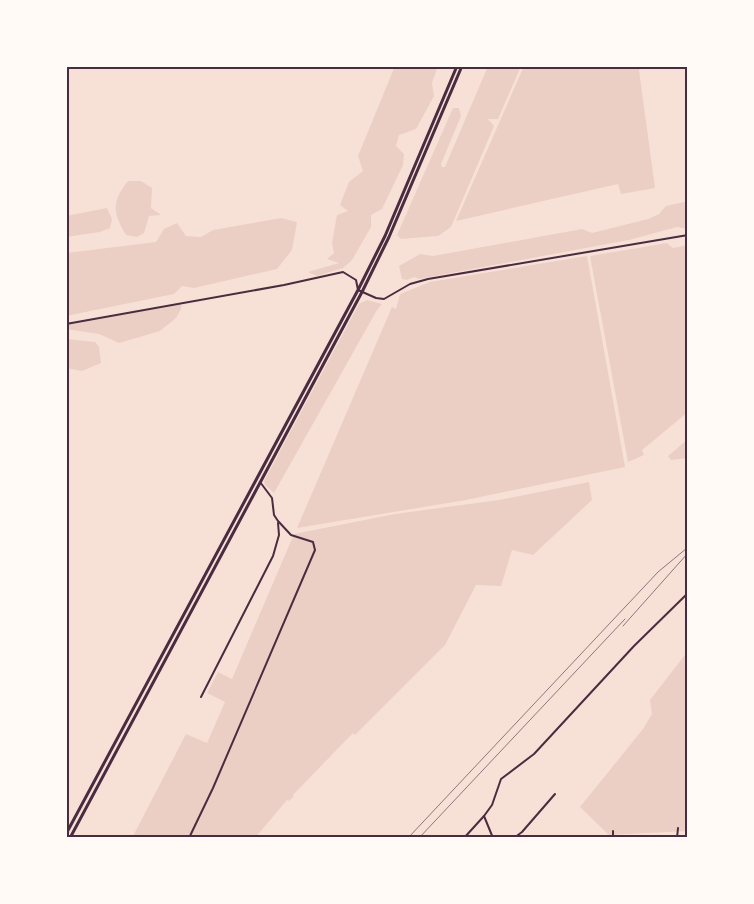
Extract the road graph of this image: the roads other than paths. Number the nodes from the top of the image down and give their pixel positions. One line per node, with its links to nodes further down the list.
1 (457, 66): 4 (main road)
2 (462, 66): 4 (main road)
3 (688, 235): 4 (street)
4 (360, 291): 5 (street); 6 (main road); 14 (main road)
5 (66, 324)
6 (260, 482): 7 (street); 15 (main road)
7 (278, 521): 9 (street); 16 (street)
8 (688, 593): 11 (street)
9 (201, 697)
10 (555, 794): 19 (street)
11 (484, 816): 17 (street); 18 (street)
12 (678, 828): 21 (street)
13 (614, 831): 20 (street)
14 (66, 834)
15 (70, 838)
16 (189, 838)
17 (464, 838)
18 (493, 838)
19 (514, 838)
20 (613, 838)
21 (677, 838)

